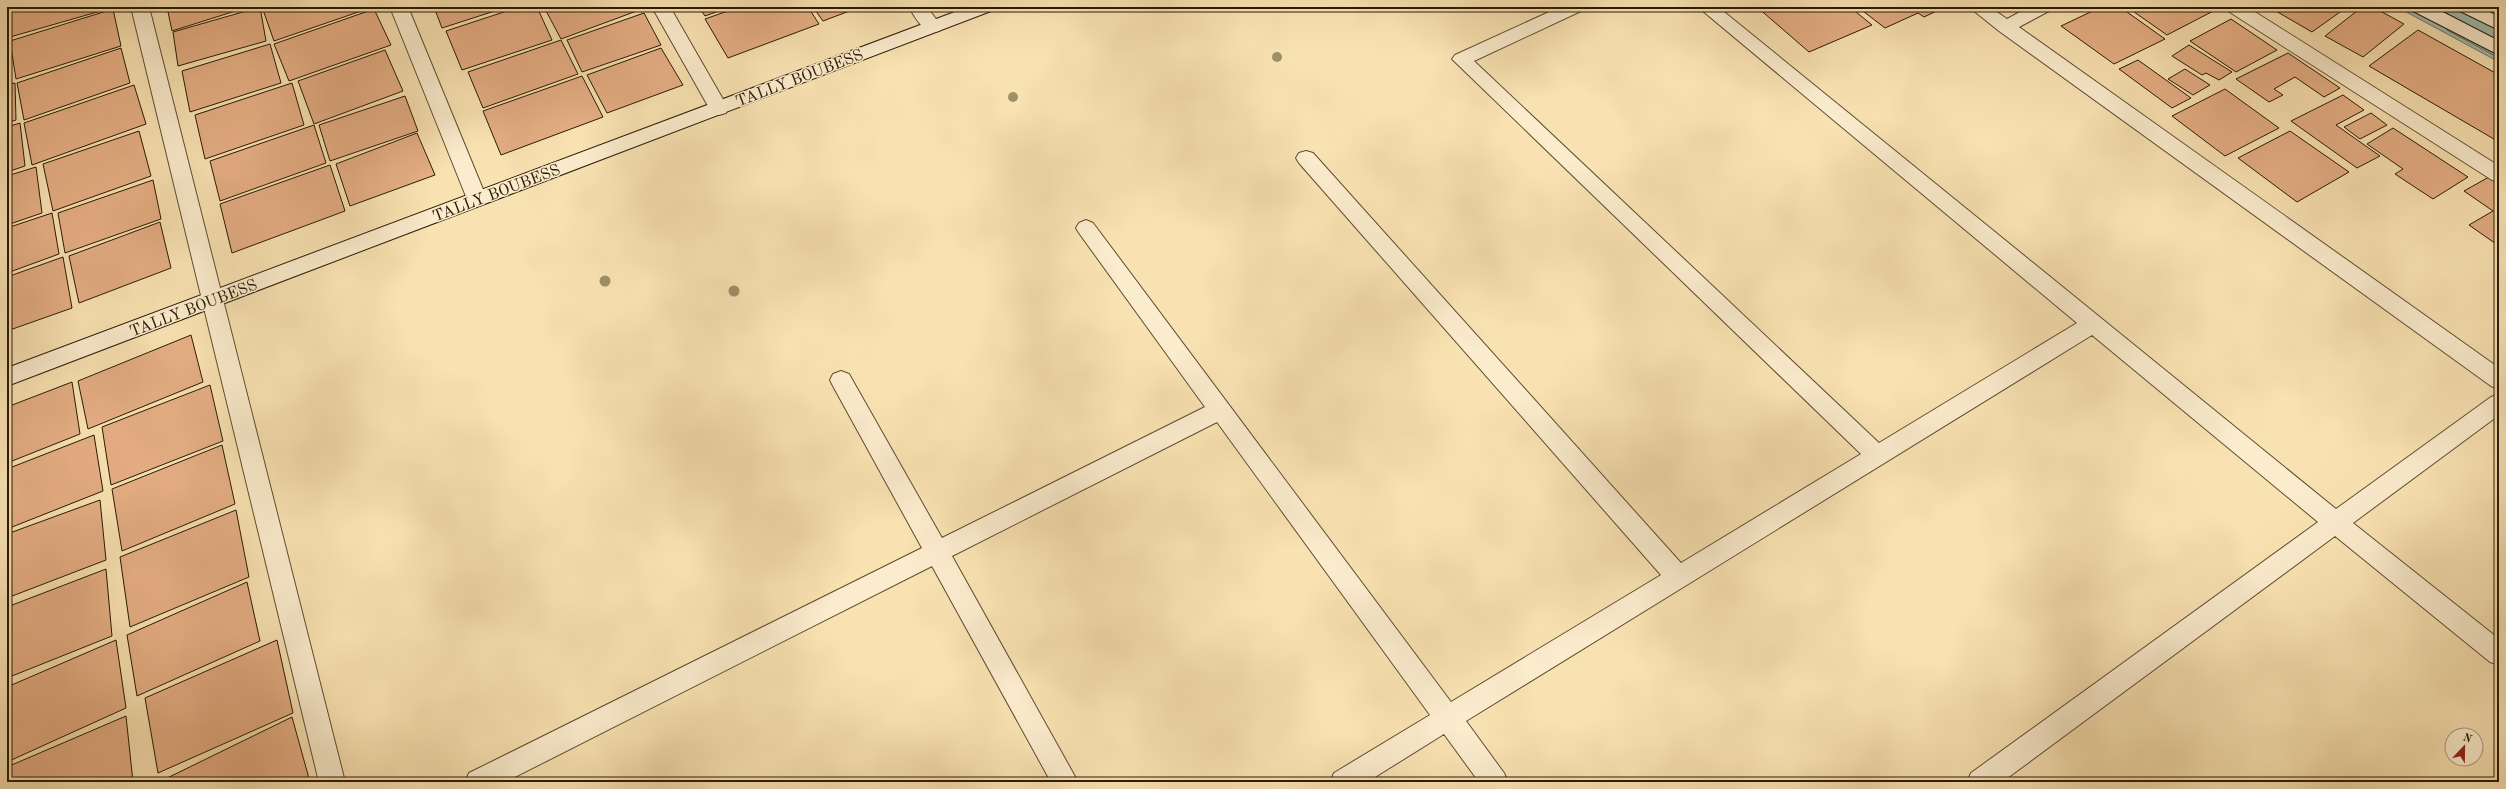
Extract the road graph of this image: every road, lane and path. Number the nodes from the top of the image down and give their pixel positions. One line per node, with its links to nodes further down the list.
1 (140, 7): 22 (street)
2 (399, 7): 20 (street)
3 (661, 7): 17 (street)
4 (918, 7): 14 (street)
5 (986, 7): 14 (street, TALLY BOUBESS)
6 (1575, 7): 29 (street)
7 (1706, 7): 23 (street)
8 (1978, 7): 15 (street)
9 (2043, 7): 15 (street)
10 (2234, 7): 19 (street)
11 (2419, 7): 16 (street)
12 (2466, 7): 13 (street)
13 (2499, 24)
14 (933, 27): 17 (street, TALLY BOUBESS)
15 (2006, 27): 26 (street)
16 (2499, 49)
17 (719, 108): 20 (street, TALLY BOUBESS)
18 (1306, 158): 32 (street)
19 (2499, 175)
20 (477, 199): 22 (street, TALLY BOUBESS)
21 (1086, 228): 28 (street)
22 (213, 299): 24 (street, TALLY BOUBESS); 35 (street)
23 (2092, 324): 29 (street); 30 (street)
24 (7, 377)
25 (842, 380): 31 (street)
26 (2499, 380)
27 (2499, 404): 30 (street)
28 (1220, 410): 31 (street); 34 (street)
29 (1877, 455): 32 (street)
30 (2335, 522): 33 (street); 40 (street)
31 (937, 552): 36 (street); 37 (street)
32 (1678, 577): 34 (street)
33 (2499, 654)
34 (1448, 718): 38 (street); 39 (street)
35 (332, 782)
36 (478, 782)
37 (1065, 782)
38 (1343, 782)
39 (1495, 782)
40 (1980, 782)

